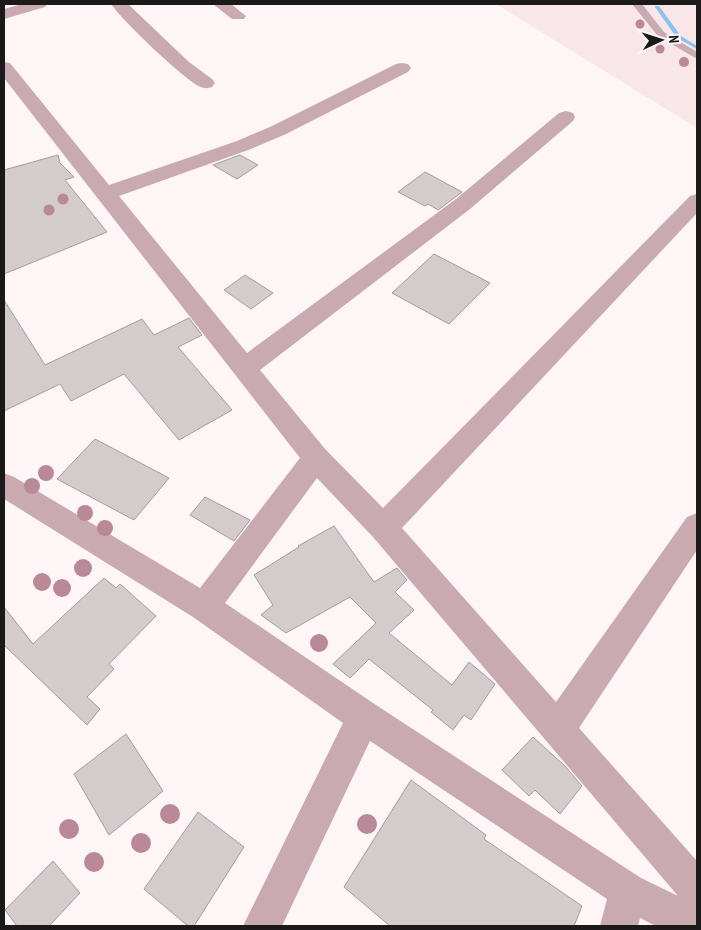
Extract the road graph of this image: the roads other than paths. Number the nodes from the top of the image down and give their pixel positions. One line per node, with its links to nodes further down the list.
1 (39, 4): 5 (street)
2 (119, 4): 10 (street)
3 (221, 4): 6 (street)
4 (638, 4): 7 (lane)
5 (4, 14)
6 (238, 16)
7 (697, 56)
8 (402, 68): 12 (street)
9 (5, 71): 12 (street)
10 (206, 82)
11 (566, 117): 14 (street)
12 (104, 194): 14 (street)
13 (697, 201): 18 (street)
14 (243, 369): 15 (street)
15 (316, 458): 18 (street); 19 (street)
16 (4, 486): 19 (street)
17 (697, 526): 21 (street)
18 (383, 528): 21 (street)
19 (204, 607): 20 (street)
20 (364, 717): 23 (street); 24 (street)
21 (559, 728): 22 (street)
22 (697, 889)
23 (623, 909): 25 (street)
24 (262, 926)
25 (696, 926)

